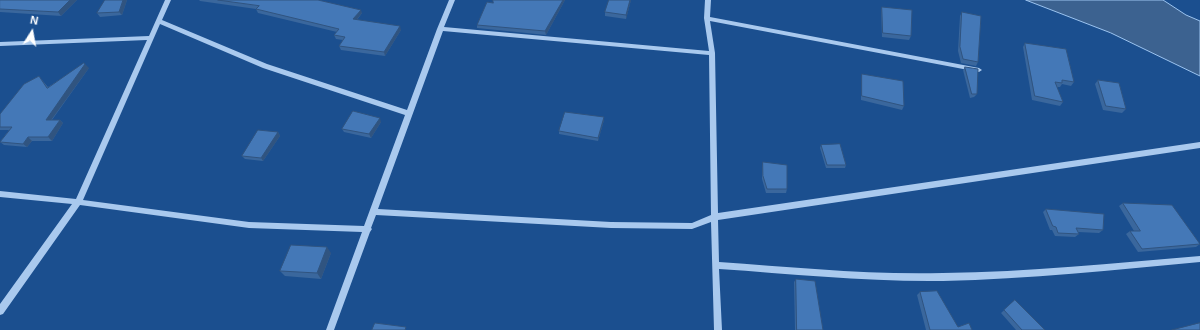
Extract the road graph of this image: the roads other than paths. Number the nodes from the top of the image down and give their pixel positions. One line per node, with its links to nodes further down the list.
1 (168, 0): 5 (street)
2 (452, 0): 6 (street)
3 (708, 0): 4 (street)
4 (707, 18): 9 (street); 10 (street)
5 (159, 21): 7 (street); 11 (street)
6 (440, 29): 9 (street); 11 (street)
7 (152, 38): 8 (street); 14 (street)
8 (0, 44)
9 (712, 53): 16 (street)
10 (979, 70)
11 (408, 113): 15 (street)
12 (1200, 145): 16 (street)
13 (0, 194): 14 (street)
14 (78, 202): 17 (street); 20 (street)
15 (374, 212): 16 (street); 17 (street)
16 (715, 217): 19 (street)
17 (368, 229): 21 (street)
18 (1200, 259): 19 (street)
19 (715, 265): 22 (street)
20 (0, 311)
21 (330, 330)
22 (718, 330)

